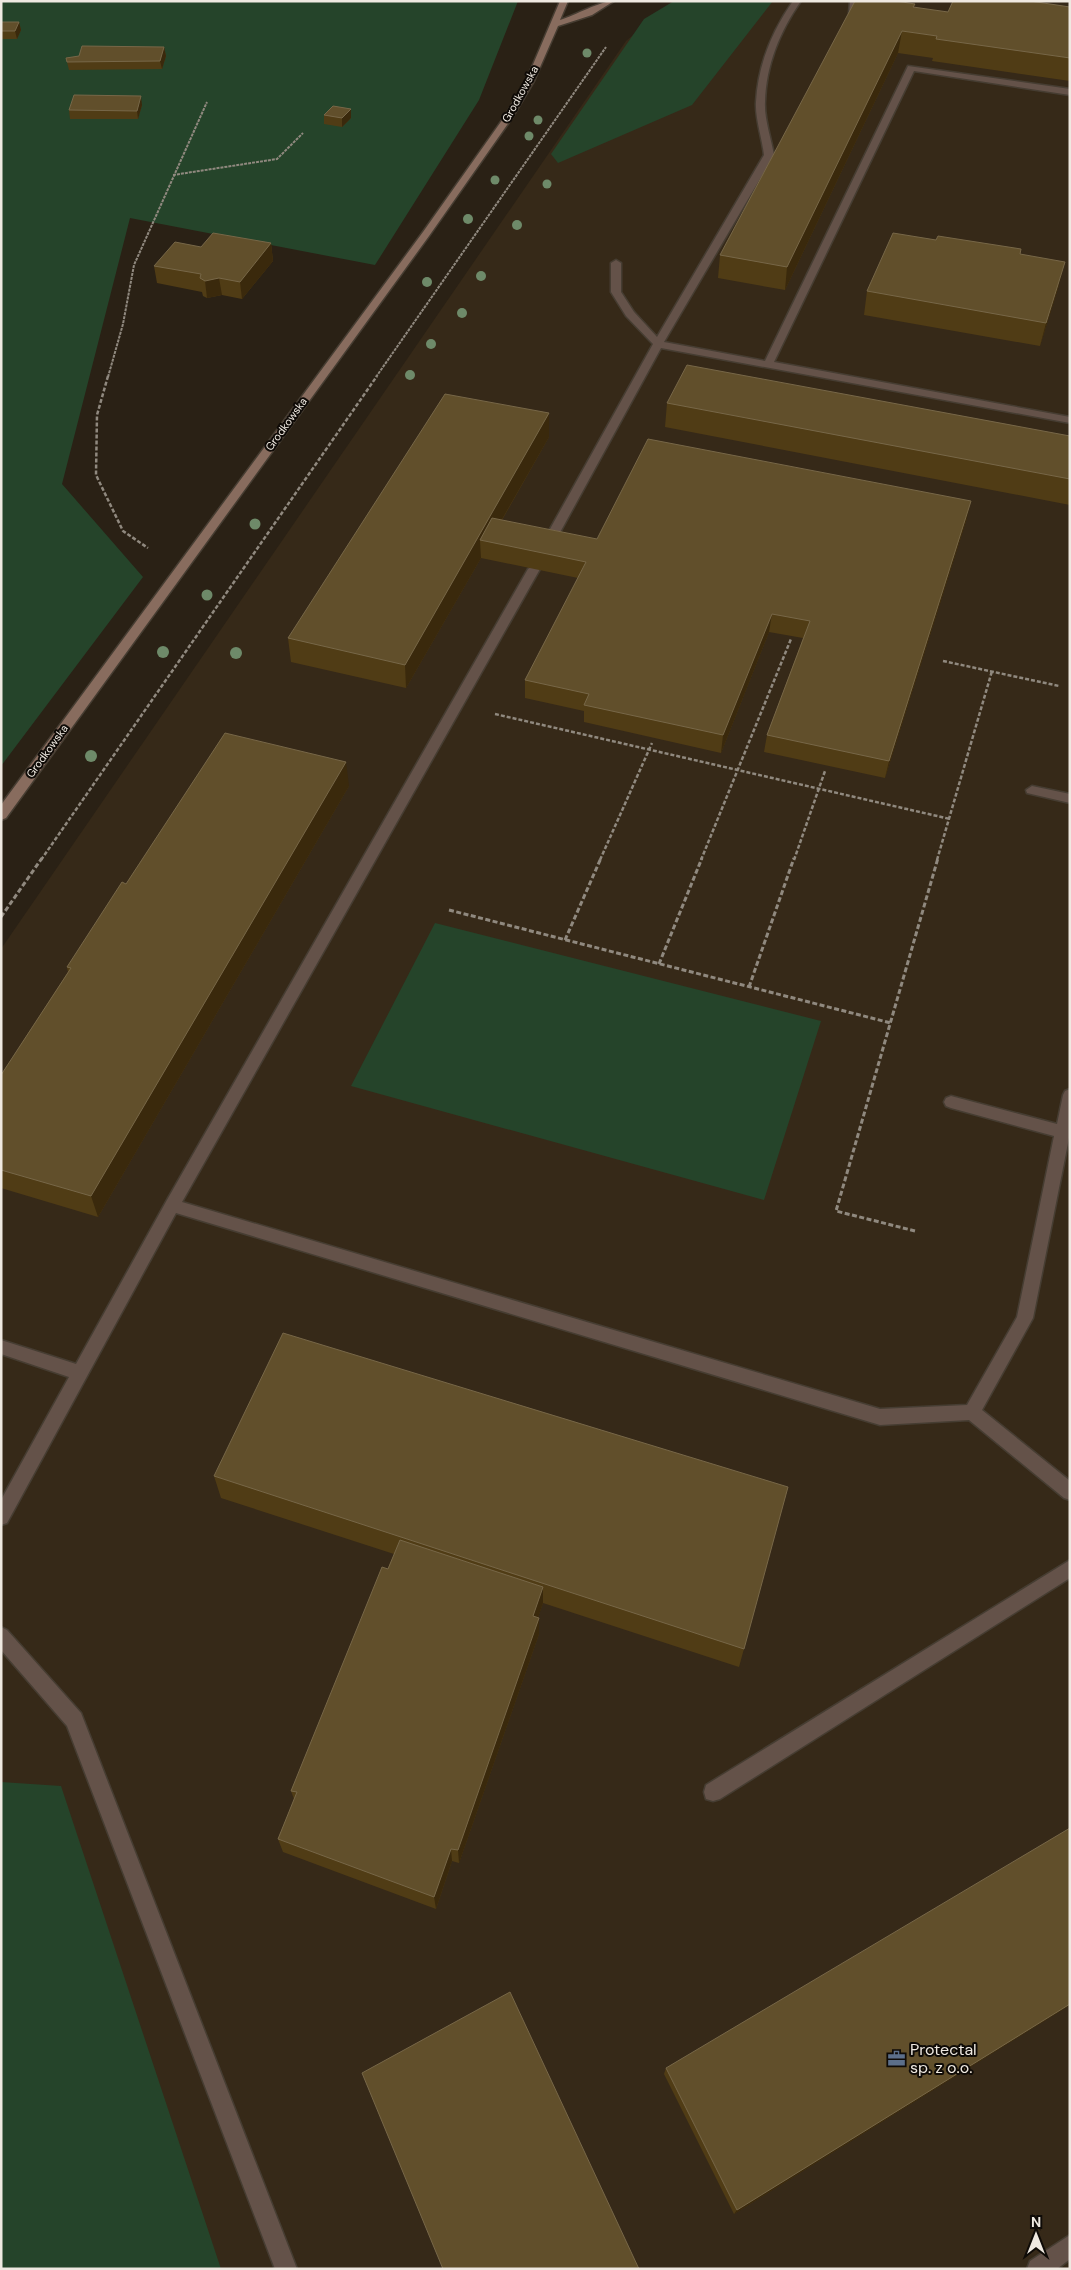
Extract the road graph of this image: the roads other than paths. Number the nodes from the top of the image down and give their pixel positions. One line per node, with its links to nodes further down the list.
1 (564, 1): 6 (main road, Grodkowska)
2 (610, 1): 6 (main road)
3 (797, 1): 9 (lane)
4 (854, 1): 5 (lane)
5 (878, 15)
6 (555, 24): 16 (main road, Grodkowska)
7 (1070, 92): 10 (lane)
8 (616, 263): 9 (lane)
9 (658, 344): 10 (lane); 12 (lane)
10 (768, 364): 11 (lane)
11 (1070, 420)
12 (546, 547)
13 (534, 569): 20 (lane)
14 (1032, 790): 15 (lane)
15 (1070, 799)
16 (1, 815)
17 (1070, 1095): 19 (lane)
18 (951, 1102): 19 (lane)
19 (1062, 1132): 23 (lane)
20 (172, 1205): 22 (lane); 23 (lane)
21 (1, 1347): 22 (lane)
22 (80, 1373): 25 (lane)
23 (972, 1412): 24 (lane)
24 (1070, 1492)
25 (1, 1517)
26 (1070, 1568): 28 (lane)
27 (1, 1636): 30 (lane)
28 (713, 1792)
29 (1070, 2246): 31 (lane)
30 (286, 2269)
31 (1038, 2269)

